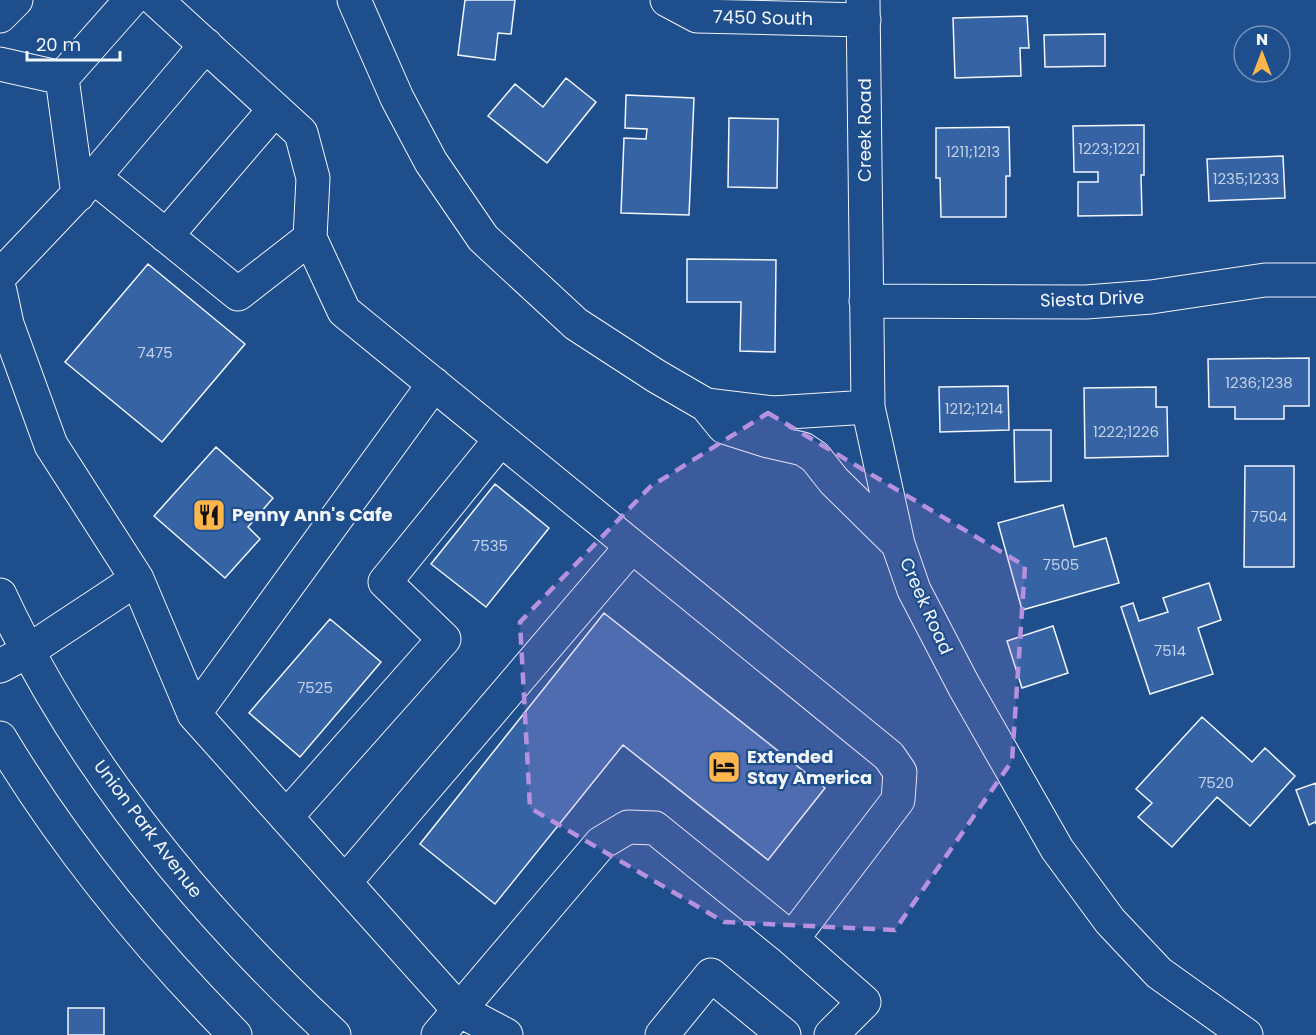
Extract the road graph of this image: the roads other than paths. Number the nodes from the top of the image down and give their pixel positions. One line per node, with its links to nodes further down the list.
1 (16, 0): 7 (street)
2 (131, 0): 10 (street)
3 (156, 0): 8 (street)
4 (354, 0): 20 (street)
5 (667, 0): 6 (street, 7450 South)
6 (863, 10): 18 (street, Creek Road)
7 (0, 16)
8 (206, 45): 11 (street); 12 (street)
9 (0, 64): 10 (street)
10 (62, 78): 12 (street)
11 (275, 109): 13 (street); 14 (street)
12 (86, 186): 13 (street); 15 (street)
13 (166, 236): 14 (street)
14 (310, 238): 19 (street)
15 (0, 276)
16 (1316, 280): 18 (street, Siesta Drive)
17 (0, 291): 25 (street)
18 (866, 301): 21 (street, Creek Road)
19 (434, 384): 22 (street); 28 (street)
20 (705, 405): 21 (street); 23 (street)
21 (868, 407): 23 (street, Creek Road)
22 (501, 439): 24 (street); 30 (street)
23 (898, 544): 41 (street, Creek Road)
24 (632, 546): 31 (street); 32 (street)
25 (137, 579): 27 (street); 28 (street)
26 (0, 595): 27 (street, Union Park Avenue)
27 (14, 658): 35 (street, Union Park Avenue)
28 (194, 714): 30 (street)
29 (0, 738): 34 (street)
30 (286, 817): 31 (street)
31 (345, 882): 33 (street)
32 (792, 939): 33 (street); 40 (street)
33 (459, 1010): 36 (street); 37 (street)
34 (235, 1035)
35 (334, 1035)
36 (438, 1035)
37 (506, 1035)
38 (662, 1035): 39 (street)
39 (784, 1035)
40 (831, 1035)
41 (1246, 1035)

